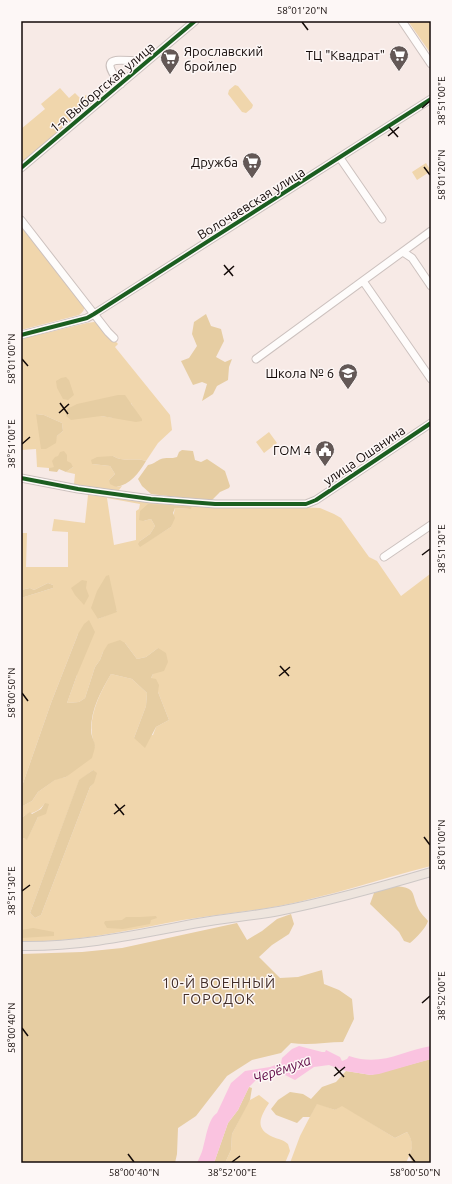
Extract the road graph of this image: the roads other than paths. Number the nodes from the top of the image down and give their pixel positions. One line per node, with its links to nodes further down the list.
1 (195, 21): 3 (street, 1-я Выборгская улица)
2 (402, 21): 4 (street)
3 (151, 58): 5 (street, 1-я Выборгская улица); 5 (street)
4 (431, 64)
5 (121, 84): 8 (street, 1-я Выборгская улица)
6 (431, 99): 7 (street, Волочаевская улица)
7 (340, 158): 9 (street); 15 (street, Волочаевская улица)
8 (21, 168)
9 (382, 219)
10 (21, 220): 15 (street)
11 (431, 231): 12 (street)
12 (403, 252): 13 (street); 14 (street)
13 (363, 281): 18 (street); 19 (street)
14 (431, 286)
15 (94, 314): 16 (street, Волочаевская улица); 17 (street)
16 (21, 335)
17 (114, 338)
18 (256, 359)
19 (431, 380)
20 (431, 423): 21 (street, улица Ошанина)
21 (21, 478)
22 (431, 525): 23 (street)
23 (384, 557)
24 (431, 872): 25 (main road)
25 (21, 946)

